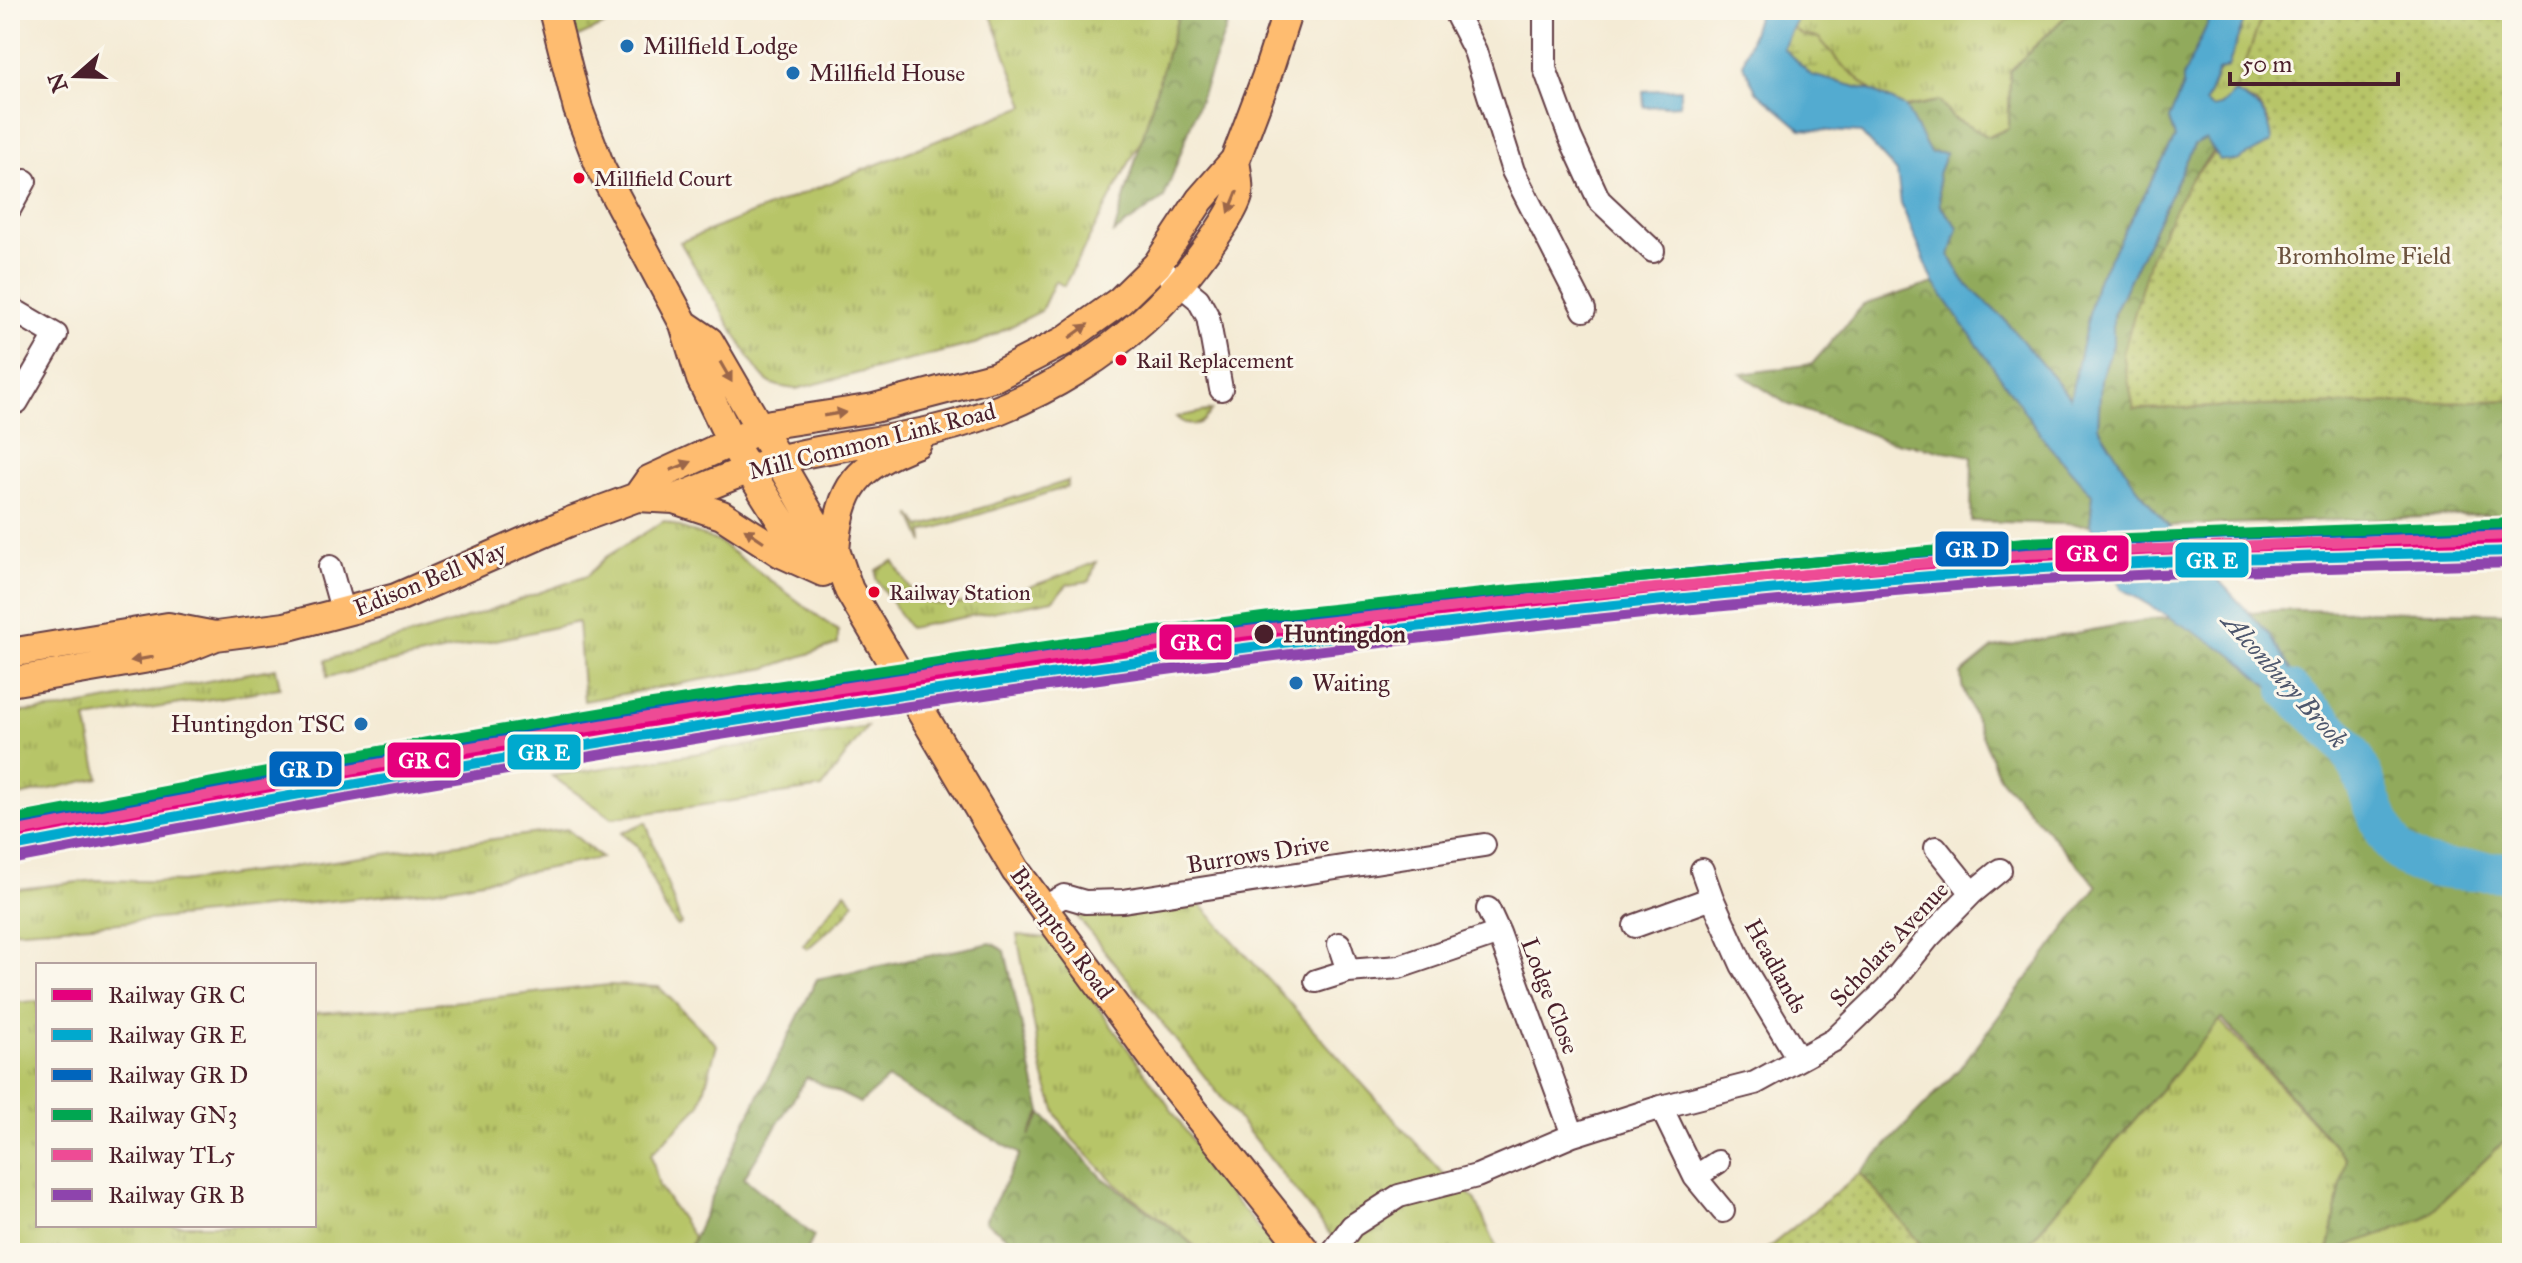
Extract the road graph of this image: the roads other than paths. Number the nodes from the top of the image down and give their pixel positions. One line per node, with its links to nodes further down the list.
1 (553, 10): 13 (main road, Brampton Road)
2 (1288, 10): 5 (main road, Mill Common Link Road)
3 (1454, 10): 12 (street)
4 (1545, 10): 8 (street)
5 (1235, 160): 9 (main road, Mill Common Link Road); 10 (main road, Mill Common Link Road, one-way to 10)
6 (25, 181): 7 (street)
7 (10, 208)
8 (1653, 251)
9 (1157, 265): 10 (street); 16 (main road, Mill Common Link Road, one-way to 9)
10 (1180, 285): 14 (street); 17 (main road, Mill Common Link Road)
11 (10, 308): 15 (street)
12 (1584, 310)
13 (684, 324): 16 (main road, Brampton Road, one-way to 16); 18 (main road, Brampton Road)
14 (1221, 389)
15 (17, 402)
16 (759, 428): 18 (main road, Edison Bell Way); 19 (main road, Brampton Road)
17 (931, 431): 19 (main road, Mill Common Link Road); 23 (main road)
18 (731, 441): 20 (main road, Brampton Road); 21 (main road, Edison Bell Way, one-way to 18)
19 (777, 460): 20 (main road, Mill Common Link Road); 23 (main road, Brampton Road)
20 (748, 471): 22 (main road, Mill Common Link Road); 23 (main road, Brampton Road)
21 (637, 497): 22 (main road, Edison Bell Way); 25 (main road, Edison Bell Way)
22 (674, 499): 23 (main road, one-way to 22)
23 (829, 561): 37 (main road, Brampton Road)
24 (330, 567): 25 (street)
25 (343, 613): 26 (main road, Edison Bell Way)
26 (216, 636): 27 (main road, Edison Bell Way); 29 (main road, Edison Bell Way, one-way to 29)
27 (68, 642): 28 (main road, Edison Bell Way); 29 (street)
28 (10, 653)
29 (61, 674): 30 (main road, Edison Bell Way)
30 (10, 682)
31 (1484, 845): 37 (street, Burrows Drive)
32 (1936, 848): 35 (street, Scholars Avenue)
33 (1702, 870): 36 (street, Headlands)
34 (2000, 870): 35 (street)
35 (1972, 893): 44 (street, Scholars Avenue)
36 (1712, 898): 39 (street); 44 (street, Headlands)
37 (1043, 908): 50 (main road, Brampton Road)
38 (1488, 909): 40 (street)
39 (1635, 926)
40 (1499, 933): 42 (street, Lodge Close); 46 (street, Lodge Close)
41 (1339, 944): 42 (street)
42 (1348, 971): 43 (street, Lodge Close)
43 (1316, 981)
44 (1798, 1058): 45 (street, Scholars Avenue)
45 (1661, 1107): 46 (street, Scholars Avenue); 48 (street)
46 (1573, 1135): 51 (street, Scholars Avenue)
47 (1718, 1162): 48 (street)
48 (1695, 1177): 49 (street)
49 (1723, 1211)
50 (1307, 1253)
51 (1332, 1253)

